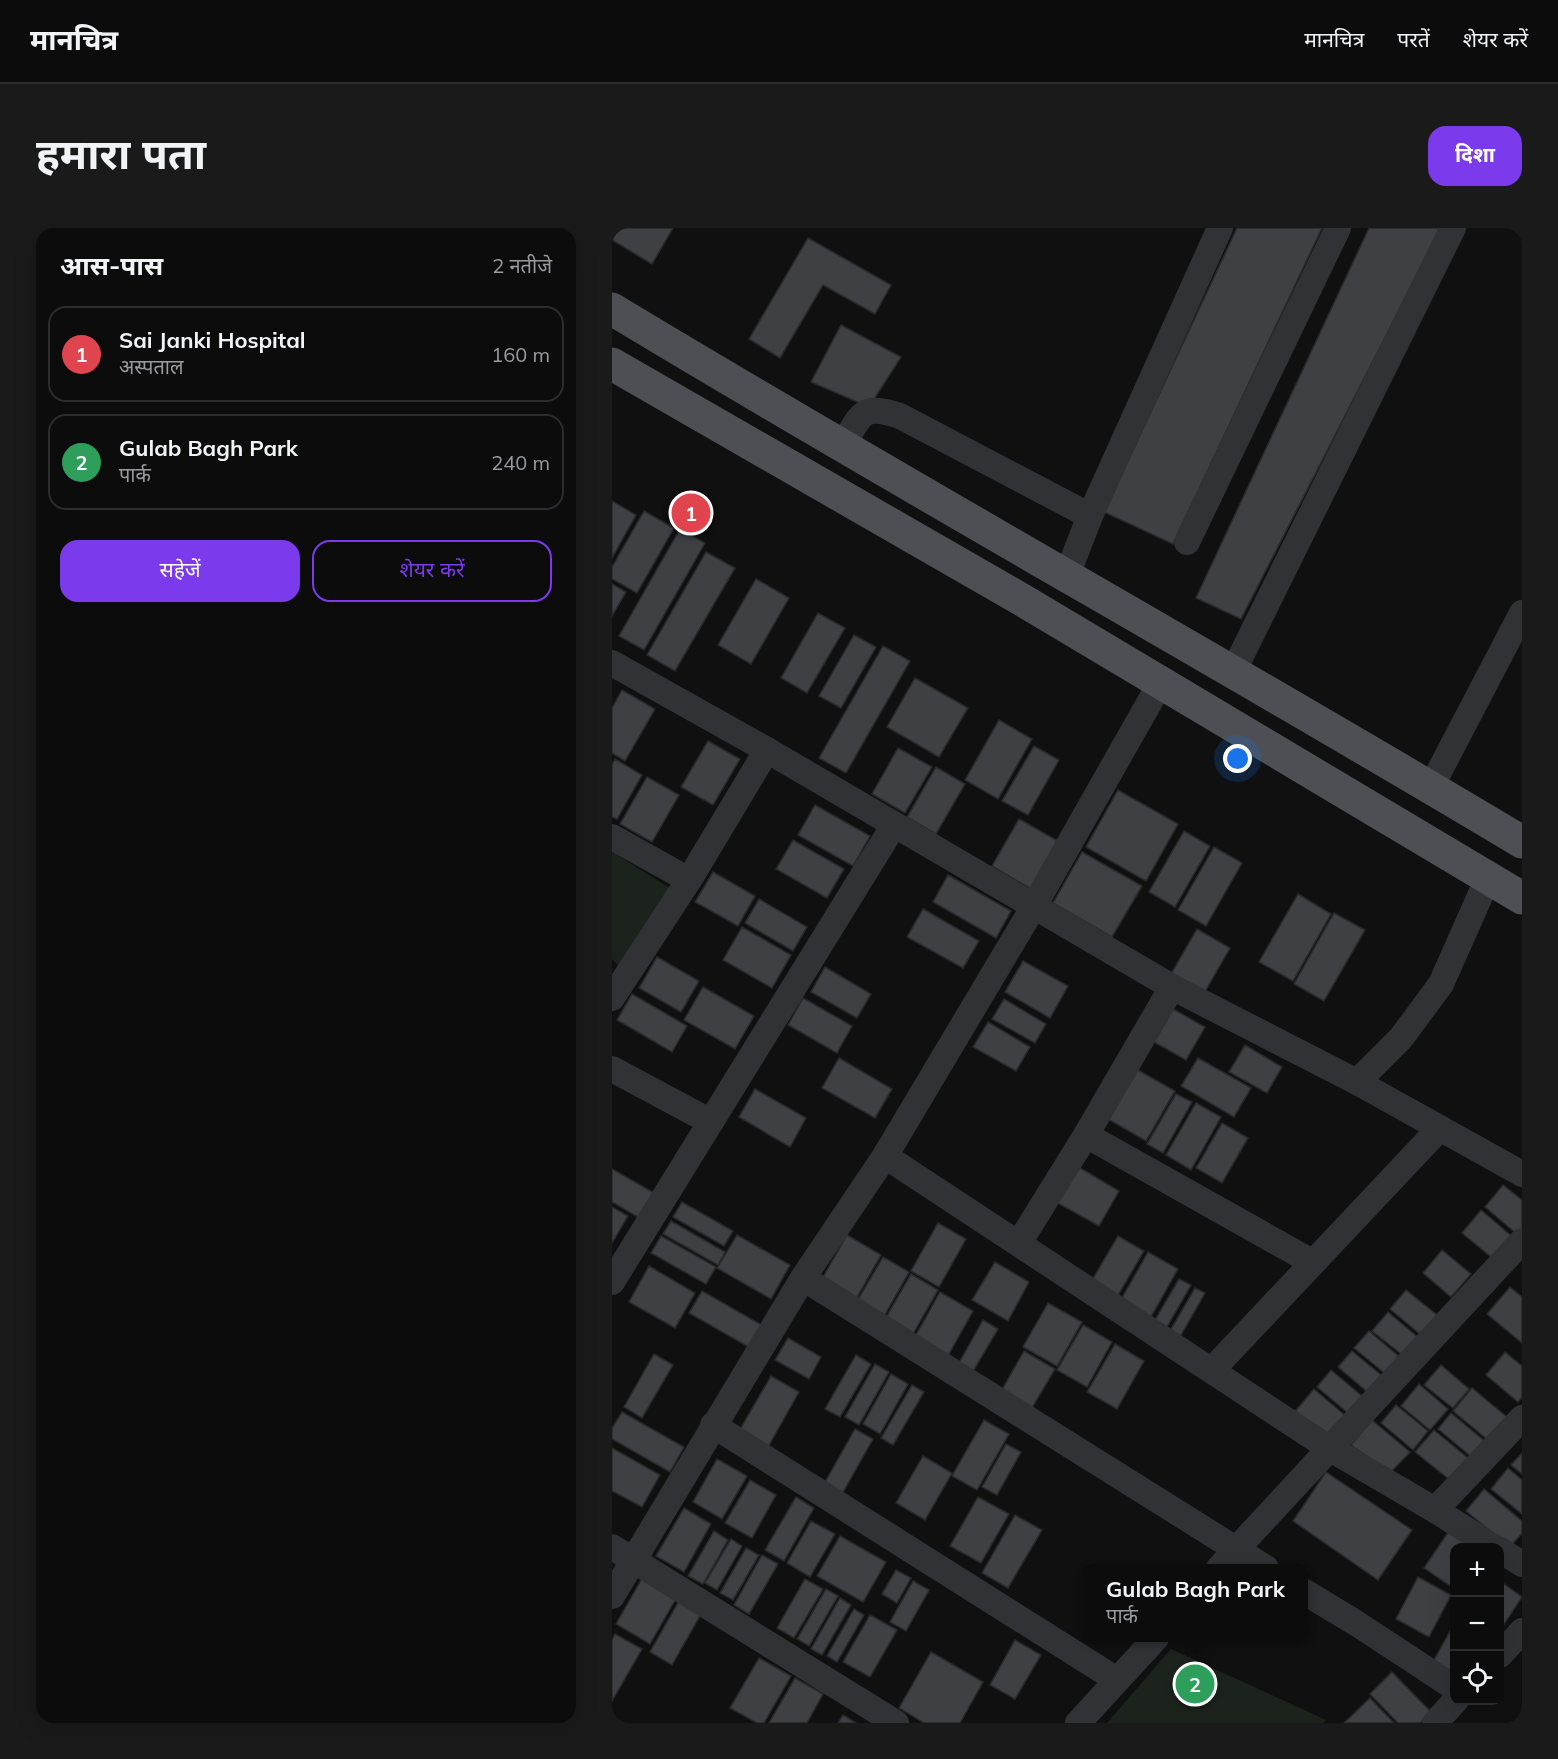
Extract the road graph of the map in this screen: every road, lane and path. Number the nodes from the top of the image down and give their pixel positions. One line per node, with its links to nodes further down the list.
1 (1220, 228): 7 (street)
2 (1338, 228): 8 (street)
3 (1453, 228): 12 (street)
4 (612, 309): 6 (main road)
5 (612, 364): 13 (main road)
6 (842, 447): 7 (street); 9 (main road)
7 (1090, 516): 9 (street)
8 (1187, 542)
9 (1067, 575): 12 (main road)
10 (1522, 613): 15 (street)
11 (612, 663): 14 (street)
12 (1233, 672): 15 (main road)
13 (1161, 682): 19 (main road); 22 (street)
14 (766, 750): 16 (street); 20 (street)
15 (1431, 787): 18 (main road)
16 (894, 825): 22 (street); 27 (street)
17 (612, 837): 20 (street)
18 (1522, 842)
19 (1488, 878): 21 (main road); 26 (street)
20 (689, 880): 23 (street)
21 (1522, 898)
22 (1034, 906): 24 (street); 30 (street)
23 (615, 983)
24 (1172, 987): 26 (street); 29 (street)
25 (612, 1069): 27 (street)
26 (1357, 1082): 28 (street)
27 (711, 1122): 36 (street)
28 (1440, 1128): 31 (street); 34 (street)
29 (1086, 1135): 33 (street); 34 (street)
30 (885, 1156): 33 (street); 35 (street)
31 (1522, 1174)
32 (1522, 1240): 40 (street)
33 (1019, 1244): 37 (street)
34 (1312, 1262): 37 (street)
35 (803, 1278): 39 (street); 45 (street)
36 (612, 1282)
37 (1212, 1371): 40 (street)
38 (1522, 1418): 41 (street)
39 (713, 1425): 43 (street); 53 (street)
40 (1329, 1448): 41 (street); 45 (street)
41 (1435, 1510): 42 (street)
42 (1487, 1543)
43 (622, 1553): 49 (street); 56 (street)
44 (1504, 1553): 47 (street)
45 (1227, 1559): 46 (street)
46 (1246, 1564)
47 (1522, 1564)
48 (1308, 1594): 54 (street)
49 (612, 1596)
50 (1522, 1631): 52 (street)
51 (1152, 1642): 53 (street)
52 (1504, 1651)
53 (1117, 1680): 57 (street)
54 (1450, 1685)
55 (1452, 1705): 58 (street)
56 (896, 1723)
57 (1078, 1723)
58 (1435, 1723)

